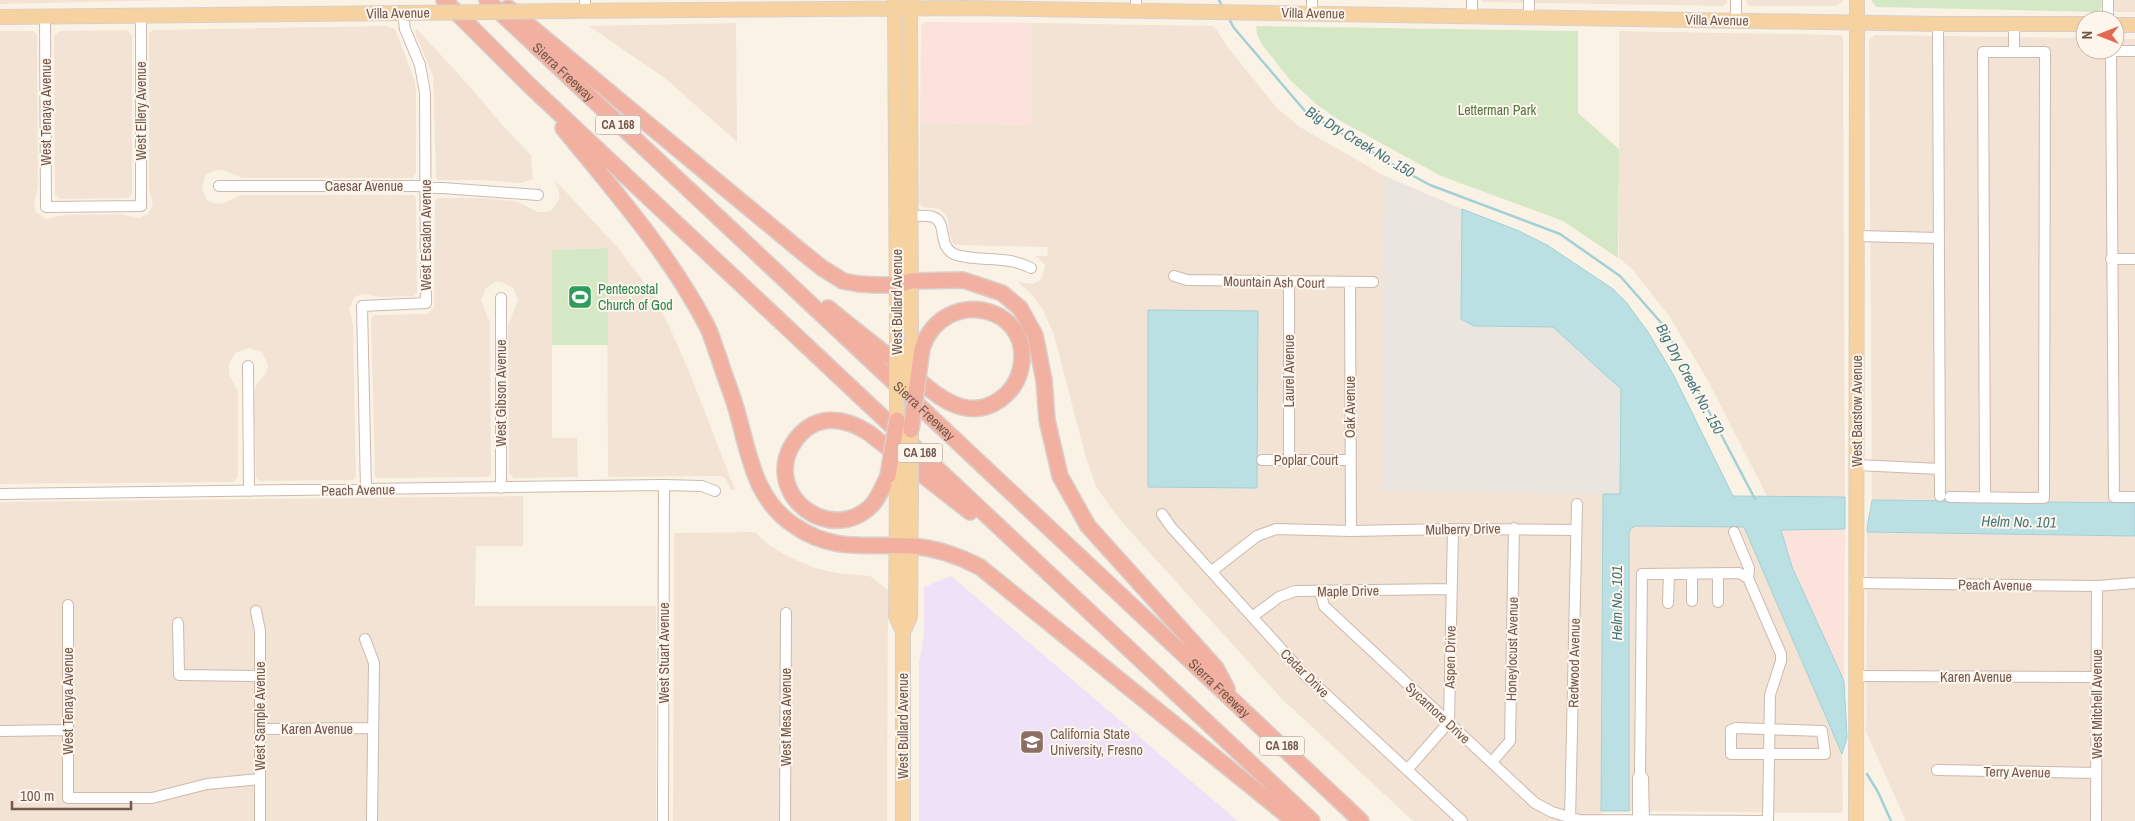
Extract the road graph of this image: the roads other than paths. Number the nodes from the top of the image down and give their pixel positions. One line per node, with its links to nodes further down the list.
1 (444, 0): 30 (highway, CA 168)
2 (487, 0): 39 (highway, Sierra Freeway / CA 168)
3 (499, 0): 46 (highway)
4 (1472, 0): 19 (street)
5 (1528, 0): 20 (street)
6 (1736, 0): 23 (street)
7 (1857, 0): 24 (main road, West Barstow Avenue)
8 (792, 4): 9 (main road, Villa Avenue); 12 (main road, Villa Avenue)
9 (895, 4): 10 (main road, Villa Avenue); 31 (main road, West Bullard Avenue)
10 (910, 4): 13 (main road, Villa Avenue); 36 (main road, West Bullard Avenue)
11 (655, 5): 12 (main road, Villa Avenue); 15 (main road, Villa Avenue)
12 (722, 5)
13 (1046, 5): 14 (main road, Villa Avenue)
14 (1136, 5): 16 (main road, Villa Avenue)
15 (585, 6): 17 (main road, Villa Avenue, bridge)
16 (1312, 7): 19 (main road, Villa Avenue)
17 (405, 13): 18 (main road, Villa Avenue); 33 (street, West Escalon Avenue)
18 (141, 16): 22 (main road, Villa Avenue); 35 (street, West Ellery Avenue)
19 (1472, 16): 20 (main road, Villa Avenue)
20 (1528, 16): 23 (main road, Villa Avenue)
21 (0, 17): 22 (main road, Villa Avenue)
22 (45, 17): 35 (street, West Tenaya Avenue)
23 (1736, 20): 24 (main road, Villa Avenue)
24 (1857, 22): 25 (main road, Villa Avenue); 37 (main road, West Barstow Avenue)
25 (1938, 24): 26 (main road, Villa Avenue); 38 (street)
26 (2014, 24): 27 (main road, Villa Avenue); 29 (street)
27 (2075, 24)
28 (2135, 50): 40 (street)
29 (2014, 52): 65 (street); 65 (street)
30 (528, 84): 74 (highway); 76 (highway, CA 168)
31 (896, 140): 36 (main road); 46 (main road, West Bullard Avenue)
32 (219, 186): 33 (street, Caesar Avenue)
33 (426, 188): 34 (street, Caesar Avenue); 61 (street, West Escalon Avenue)
34 (538, 195)
35 (46, 207)
36 (912, 216): 42 (street); 46 (main road, West Bullard Avenue)
37 (1858, 236): 38 (street); 56 (main road, West Barstow Avenue)
38 (1939, 238): 57 (street)
39 (752, 248): 49 (highway); 98 (highway, Sierra Freeway / CA 168)
40 (2111, 259): 41 (street); 66 (street)
41 (2135, 259)
42 (1030, 268)
43 (1174, 276): 44 (street, Mountain Ash Court)
44 (1289, 282): 47 (street, Mountain Ash Court); 54 (street, Laurel Avenue)
45 (1374, 282): 47 (street, Mountain Ash Court)
46 (904, 283): 49 (main road, West Bullard Avenue); 51 (main road, West Bullard Avenue, bridge); 98 (highway)
47 (1350, 283): 55 (street, Oak Avenue)
48 (500, 298): 60 (street, West Gibson Avenue)
49 (916, 346): 52 (highway, bridge)
50 (248, 366): 62 (street)
51 (897, 420): 58 (highway, bridge)
52 (911, 430): 74 (main road, West Bullard Avenue, bridge)
53 (1262, 460): 54 (street, Poplar Court)
54 (1289, 460): 55 (street, Poplar Court)
55 (1350, 460): 72 (street, Oak Avenue)
56 (1857, 465): 57 (street); 81 (main road, West Barstow Avenue)
57 (1940, 469): 65 (street)
58 (893, 479): 74 (main road, West Bullard Avenue); 76 (highway)
59 (664, 485): 60 (street, Peach Avenue); 63 (street, Peach Avenue); 116 (street, West Stuart Avenue)
60 (502, 488): 61 (street, Peach Avenue)
61 (366, 490): 62 (street, Peach Avenue)
62 (249, 491): 64 (street, Peach Avenue)
63 (715, 491)
64 (0, 494)
65 (1985, 497)
66 (2135, 497)
67 (1577, 504): 71 (street, Redwood Avenue)
68 (1162, 514): 75 (street, Cedar Drive)
69 (1453, 528): 70 (street, Mulberry Drive); 72 (street, Mulberry Drive); 84 (street, Aspen Drive)
70 (1514, 528): 71 (street, Mulberry Drive); 106 (street, Honeylocust Avenue)
71 (1576, 530): 112 (street, Redwood Avenue)
72 (1351, 531): 75 (street, Mulberry Drive)
73 (1734, 532): 80 (street)
74 (904, 547): 118 (main road, West Bullard Avenue); 119 (highway)
75 (1212, 571): 92 (street, Cedar Drive)
76 (1050, 573): 120 (highway, CA 168)
77 (1669, 574): 78 (street); 88 (street); 110 (street)
78 (1692, 574): 79 (street); 86 (street)
79 (1718, 574): 80 (street); 87 (street)
80 (1748, 578): 102 (street)
81 (1856, 582): 83 (street, Peach Avenue); 96 (main road, West Barstow Avenue)
82 (2135, 584): 83 (street, Peach Avenue)
83 (2098, 586): 97 (street, West Mitchell Avenue)
84 (1452, 589): 85 (street, Maple Drive); 99 (street, Aspen Drive)
85 (1320, 591): 92 (street, Maple Drive); 99 (street, Sycamore Drive)
86 (1692, 601)
87 (1718, 602)
88 (1668, 603)
89 (68, 605): 103 (street, West Tenaya Avenue)
90 (256, 611): 95 (street, West Sample Avenue)
91 (786, 613): 117 (street, West Mesa Avenue)
92 (1252, 617): 107 (street, Cedar Drive)
93 (178, 622): 95 (street)
94 (365, 639): 100 (street)
95 (260, 676): 101 (street, West Sample Avenue)
96 (1856, 676): 97 (street, Karen Avenue); 127 (main road, West Barstow Avenue)
97 (2097, 677): 109 (street, West Mitchell Avenue)
98 (1234, 701): 121 (highway, Sierra Freeway / CA 168)
99 (1448, 722): 106 (street, Sycamore Drive); 107 (street)
100 (373, 728): 101 (street, Karen Avenue); 115 (street)
101 (261, 729): 111 (street, West Sample Avenue)
102 (1772, 729): 105 (street); 105 (street); 105 (street)
103 (69, 730): 104 (street); 111 (street, West Tenaya Avenue)
104 (0, 731)
105 (1772, 754): 125 (street); 126 (street)
106 (1492, 762): 112 (street, Sycamore Drive)
107 (1406, 770): 122 (street, Cedar Drive)
108 (1937, 770): 109 (street, Terry Avenue)
109 (2096, 773): 128 (street, West Mitchell Avenue)
110 (1640, 774): 123 (street); 124 (street)
111 (260, 779): 114 (street, West Sample Avenue)
112 (1570, 820): 123 (street)
113 (1688, 820): 124 (street); 125 (street)
114 (260, 821)
115 (372, 821)
116 (663, 821)
117 (785, 821)
118 (903, 821)
119 (1294, 821)
120 (1312, 821)
121 (1361, 821)
122 (1462, 821)
123 (1638, 821): 124 (street)
124 (1644, 821)
125 (1768, 821)
126 (1774, 821)
127 (1856, 821)
128 (2096, 821)

